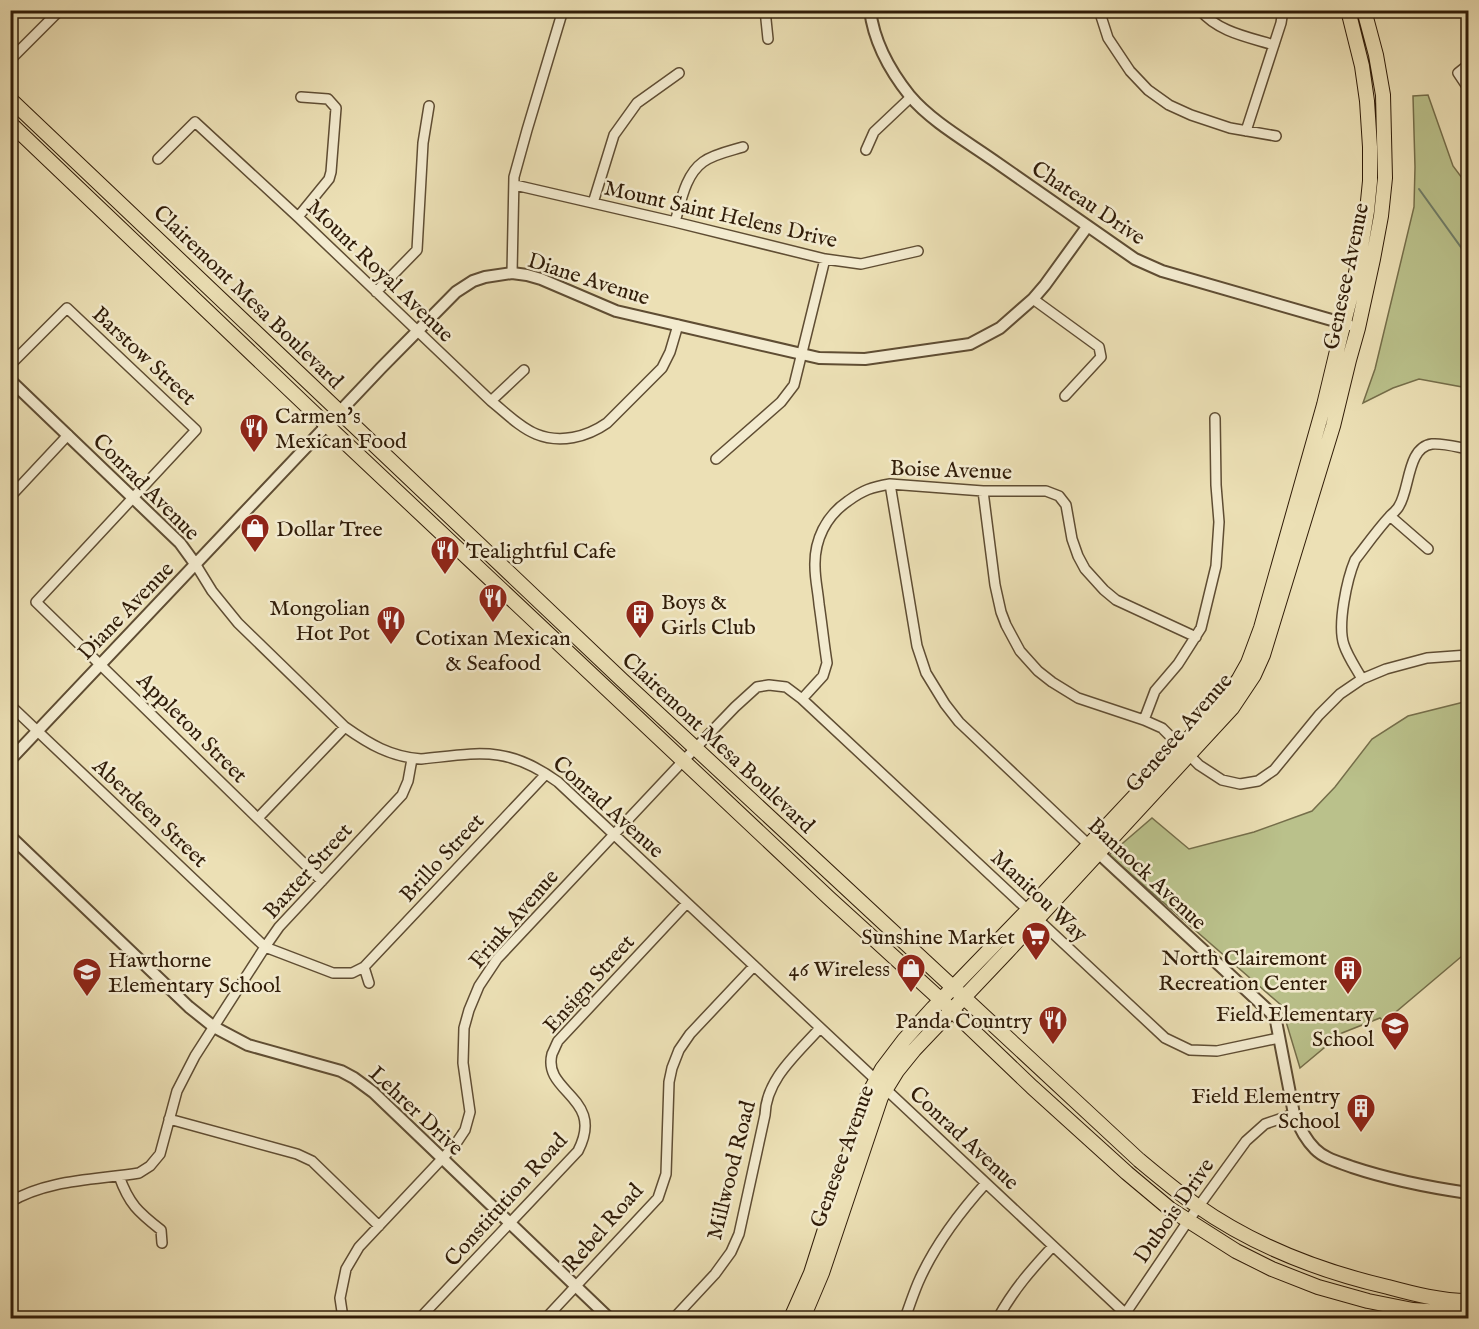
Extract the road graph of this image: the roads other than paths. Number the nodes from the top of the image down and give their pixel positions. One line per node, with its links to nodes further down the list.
1 (60, 10): 12 (street)
2 (562, 10): 26 (street)
3 (765, 10): 10 (street)
4 (870, 10): 17 (street, Chateau Drive)
5 (1099, 10): 21 (street)
6 (1200, 10): 11 (street)
7 (1282, 10): 11 (street)
8 (1348, 10): 36 (main road, Genesee Avenue)
9 (1364, 10): 38 (main road, Genesee Avenue)
10 (768, 39)
11 (1274, 45): 21 (street)
12 (10, 60)
13 (1468, 65): 15 (street)
14 (679, 73): 27 (street)
15 (1468, 88)
16 (301, 97): 28 (street)
17 (911, 97): 24 (street); 30 (street, Chateau Drive)
18 (10, 99): 46 (main road, Clairemont Mesa Boulevard)
19 (429, 106): 34 (street)
20 (10, 123): 48 (main road, Clairemont Mesa Boulevard)
21 (1246, 131): 22 (street)
22 (1276, 136)
23 (743, 147): 29 (street)
24 (866, 150)
25 (158, 159): 28 (street, Mount Royal Avenue)
26 (515, 185): 27 (street, Mount Saint Helens Drive); 33 (street)
27 (593, 203): 29 (street, Mount Saint Helens Drive)
28 (298, 217): 34 (street, Mount Royal Avenue)
29 (675, 222): 32 (street, Mount Saint Helens Drive)
30 (1087, 226): 35 (street, Diane Avenue); 36 (street, Chateau Drive)
31 (918, 251): 32 (street, Mount Saint Helens Drive)
32 (825, 259): 40 (street)
33 (512, 273): 37 (street, Diane Avenue); 39 (street, Diane Avenue)
34 (376, 292): 39 (street, Mount Royal Avenue)
35 (1032, 299): 40 (street, Diane Avenue); 44 (street)
36 (1343, 323): 38 (street, Chateau Drive); 69 (main road, Genesee Avenue)
37 (678, 326): 40 (street, Diane Avenue); 45 (street, Mount Royal Avenue)
38 (1358, 328): 69 (main road, Genesee Avenue)
39 (418, 332): 45 (street, Mount Royal Avenue); 46 (street, Diane Avenue)
40 (802, 354): 51 (street)
41 (10, 366): 55 (street, Barstow Street)
42 (524, 370): 45 (street)
43 (10, 380): 49 (street, Conrad Avenue)
44 (1065, 396)
45 (491, 401)
46 (340, 412): 48 (street, Diane Avenue); 68 (main road, Clairemont Mesa Boulevard)
47 (1215, 418): 59 (street)
48 (327, 425): 58 (street, Diane Avenue); 72 (main road, Clairemont Mesa Boulevard)
49 (68, 435): 54 (street); 55 (street, Conrad Avenue)
50 (1468, 449): 56 (street)
51 (716, 459)
52 (891, 484): 53 (street, Boise Avenue); 63 (street, Boise Avenue); 77 (street, Bannock Avenue)
53 (983, 491): 59 (street, Boise Avenue); 65 (street)
54 (10, 497)
55 (133, 497): 58 (street, Conrad Avenue); 61 (street, Appleton Street)
56 (1390, 516): 57 (street); 62 (street)
57 (1428, 549)
58 (196, 565): 61 (street, Diane Avenue); 66 (street, Conrad Avenue)
59 (1196, 637): 65 (street)
60 (1468, 655): 62 (street)
61 (100, 665): 67 (street, Diane Avenue); 74 (street, Appleton Street)
62 (1362, 679): 69 (street)
63 (802, 699): 68 (street, Frink Avenue); 80 (street, Manitou Way)
64 (10, 705): 67 (street, Aberdeen Street)
65 (1144, 720): 69 (street)
66 (345, 727): 70 (street, Conrad Avenue); 74 (street)
67 (37, 731): 71 (street, Diane Avenue); 81 (street, Aberdeen Street)
68 (695, 748): 72 (street, Frink Avenue); 85 (main road, Clairemont Mesa Boulevard)
69 (1185, 752): 77 (main road, Genesee Avenue)
70 (412, 759): 73 (street, Conrad Avenue); 78 (street, Baxter Street)
71 (10, 760)
72 (684, 760): 75 (street, Frink Avenue); 86 (main road, Clairemont Mesa Boulevard)
73 (546, 774): 75 (street, Conrad Avenue); 82 (street, Brillo Street)
74 (258, 818): 78 (street, Appleton Street)
75 (614, 835): 79 (street, Conrad Avenue); 94 (street, Frink Avenue)
76 (10, 836): 87 (street, Lehrer Drive)
77 (1093, 849): 80 (main road, Genesee Avenue); 89 (street, Bannock Avenue)
78 (322, 881): 81 (street, Baxter Street)
79 (687, 903): 83 (street, Conrad Avenue); 91 (street, Ensign Street)
80 (1033, 915): 85 (main road, Genesee Avenue); 89 (street, Manitou Way)
81 (266, 947): 82 (street); 87 (street, Baxter Street)
82 (364, 966): 84 (street)
83 (754, 966): 88 (street, Conrad Avenue); 105 (street, Rebel Road)
84 (369, 983)
85 (959, 993): 86 (main road, Genesee Avenue); 99 (main road, Clairemont Mesa Boulevard)
86 (946, 1005): 90 (main road, Genesee Avenue); 100 (main road, Clairemont Mesa Boulevard)
87 (214, 1027): 93 (street, Baxter Street); 94 (street, Lehrer Drive)
88 (820, 1028): 90 (street, Conrad Avenue); 113 (street, Millwood Road)
89 (1279, 1038): 92 (street, Bannock Avenue)
90 (880, 1085): 96 (street, Conrad Avenue); 114 (main road, Genesee Avenue); 115 (main road, Genesee Avenue)
91 (571, 1096): 101 (street, Constitution Road)
92 (1294, 1114): 97 (street, Bannock Avenue); 99 (street, Dubois Drive)
93 (169, 1119): 95 (street, Baxter Street); 102 (street)
94 (442, 1159): 101 (street, Lehrer Drive); 102 (street, Frink Avenue)
95 (119, 1176): 98 (street, Baxter Street); 103 (street)
96 (986, 1183): 104 (street, Conrad Avenue); 116 (street)
97 (1468, 1193)
98 (10, 1202)
99 (1198, 1207): 100 (street, Dubois Drive); 106 (main road, Clairemont Mesa Boulevard)
100 (1188, 1221): 107 (main road, Clairemont Mesa Boulevard); 108 (street, Dubois Drive)
101 (510, 1224): 105 (street, Lehrer Drive); 110 (street, Constitution Road)
102 (379, 1226): 109 (street, Frink Avenue)
103 (162, 1243)
104 (1053, 1246): 108 (street, Conrad Avenue); 117 (street)
105 (576, 1287): 111 (street, Rebel Road); 112 (street, Lehrer Drive)
106 (1468, 1301)
107 (1468, 1314)
108 (1125, 1317)
109 (343, 1318)
110 (420, 1318)
111 (546, 1318)
112 (609, 1318)
113 (674, 1318)
114 (791, 1318)
115 (803, 1318)
116 (905, 1318)
117 (998, 1318)

